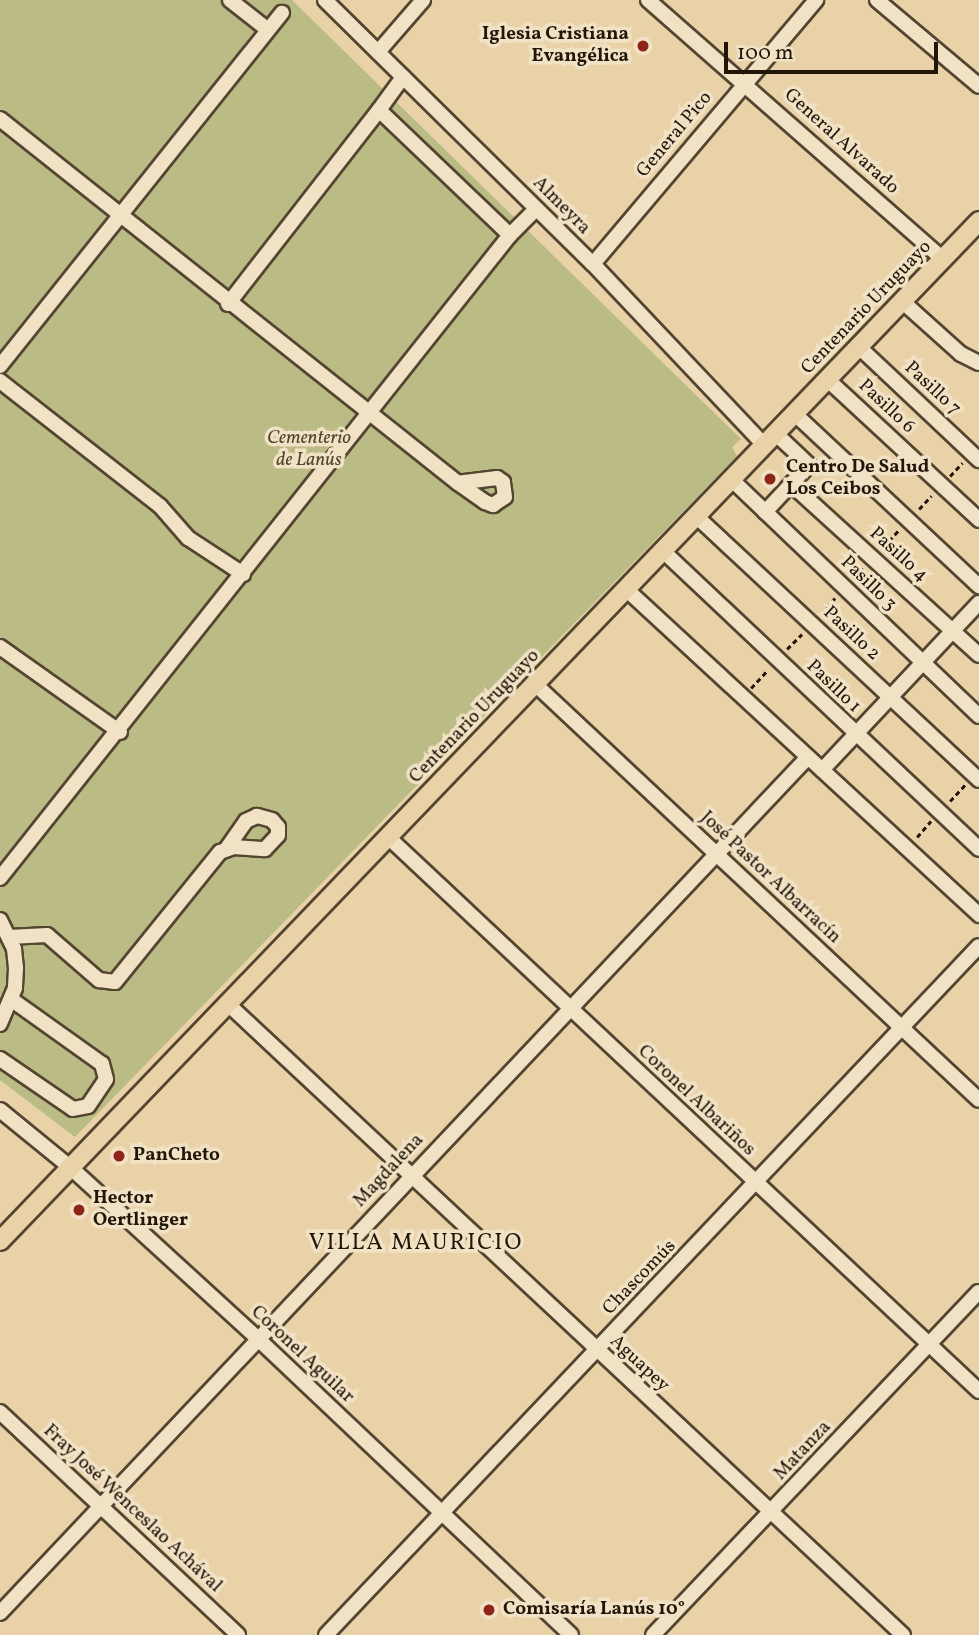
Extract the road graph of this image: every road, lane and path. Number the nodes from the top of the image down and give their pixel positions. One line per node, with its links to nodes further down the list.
1 (230, 0): 8 (street)
2 (325, 0): 9 (street, Almeyra)
3 (423, 0): 9 (street)
4 (648, 0): 11 (street, General Alvarado)
5 (816, 0): 11 (street, General Pico)
6 (877, 0): 12 (street)
7 (282, 13): 8 (street)
8 (268, 30): 16 (street)
9 (378, 52): 10 (street, Almeyra)
10 (403, 77): 13 (street); 15 (street, Almeyra)
11 (745, 82): 19 (street, General Alvarado); 20 (street, General Pico)
12 (979, 86)
13 (379, 110): 18 (street); 22 (street)
14 (0, 119): 16 (street)
15 (536, 209): 18 (street); 20 (street, Almeyra)
16 (122, 214): 22 (street); 25 (street)
17 (979, 221): 19 (main road, Centenario Uruguayo)
18 (510, 234): 29 (street)
19 (943, 259): 21 (main road, Centenario Uruguayo)
20 (593, 264): 30 (street, Almeyra)
21 (902, 302): 23 (main road, Centenario Uruguayo); 24 (street)
22 (228, 304): 29 (street)
23 (859, 347): 26 (main road, Centenario Uruguayo); 31 (street, Pasillo 7)
24 (979, 362)
25 (0, 366)
26 (828, 380): 28 (main road, Centenario Uruguayo); 35 (street, Pasillo 6)
27 (0, 381): 42 (street)
28 (795, 414): 30 (main road, Centenario Uruguayo); 38 (street)
29 (367, 415): 33 (street); 42 (street)
30 (770, 439): 32 (main road, Centenario Uruguayo); 34 (street, Almeyra)
31 (975, 456): 35 (path)
32 (731, 480): 36 (street, Pasillo 3); 37 (main road, Centenario Uruguayo)
33 (458, 484)
34 (790, 484): 36 (street); 41 (street, Pasillo 4)
35 (942, 485): 38 (path); 39 (street, Pasillo 6)
36 (765, 512): 44 (street, Pasillo 3)
37 (696, 516): 40 (main road, Centenario Uruguayo); 47 (street, Pasillo 2)
38 (909, 520): 41 (path); 43 (street)
39 (979, 520)
40 (663, 551): 45 (main road, Centenario Uruguayo); 51 (street, Pasillo 1)
41 (873, 558): 44 (path); 48 (street, Pasillo 4)
42 (243, 574): 57 (street)
43 (979, 586)
44 (845, 588): 47 (path); 52 (street, Pasillo 3)
45 (626, 589): 53 (main road, Centenario Uruguayo); 54 (street)
46 (979, 603): 48 (street)
47 (811, 624): 51 (path); 55 (street, Pasillo 2)
48 (953, 630): 50 (street, Pasillo 4); 52 (street)
49 (0, 647): 57 (street)
50 (979, 655)
51 (777, 660): 54 (path); 58 (street, Pasillo 1)
52 (923, 663): 55 (street); 56 (street, Pasillo 3)
53 (535, 684): 62 (main road, Centenario Uruguayo); 65 (street, José Pastor Albarracín)
54 (743, 696): 59 (street)
55 (890, 698): 58 (street); 61 (street, Pasillo 2)
56 (979, 716)
57 (120, 732): 66 (street)
58 (855, 735): 60 (street); 64 (street, Pasillo 1)
59 (808, 757): 60 (street); 65 (street, Magdalena)
60 (822, 770): 67 (street)
61 (979, 780)
62 (388, 837): 72 (main road, Centenario Uruguayo); 73 (street, Coronel Albariños)
63 (227, 848): 69 (street)
64 (979, 849)
65 (715, 853): 73 (street, Magdalena); 75 (street, José Pastor Albarracín)
66 (0, 878)
67 (979, 915)
68 (0, 920): 69 (street)
69 (9, 937): 71 (street)
70 (979, 946): 75 (street, Chascomús)
71 (11, 999): 74 (street); 76 (street)
72 (228, 1004): 79 (main road, Centenario Uruguayo); 80 (street, Aguapey)
73 (568, 1009): 80 (street, Magdalena); 81 (street, Coronel Albariños)
74 (0, 1024)
75 (902, 1028): 77 (street, José Pastor Albarracín); 81 (street, Chascomús)
76 (0, 1059)
77 (979, 1100)
78 (0, 1110): 79 (street, Coronel Aguilar)
79 (70, 1167): 82 (main road, Centenario Uruguayo); 84 (street, Coronel Aguilar)
80 (410, 1177): 84 (street, Magdalena); 86 (street, Aguapey)
81 (757, 1185): 85 (street, Coronel Albariños); 86 (street, Chascomús)
82 (0, 1241)
83 (979, 1292): 85 (street, Matanza)
84 (257, 1338): 89 (street, Magdalena); 91 (street, Coronel Aguilar)
85 (930, 1345): 87 (street, Coronel Albariños); 90 (street, Matanza)
86 (596, 1351): 90 (street, Aguapey); 91 (street, Chascomús)
87 (979, 1391)
88 (0, 1412): 89 (street, Fray José Wenceslao Achával)
89 (100, 1505): 92 (street, Magdalena); 93 (street, Fray José Wenceslao Achával)
90 (771, 1512): 96 (street, Matanza); 97 (street, Aguapey)
91 (441, 1514): 94 (street, Chascomús); 95 (street, Coronel Aguilar)
92 (0, 1613)
93 (238, 1635)
94 (326, 1635)
95 (570, 1635)
96 (653, 1635)
97 (903, 1635)

